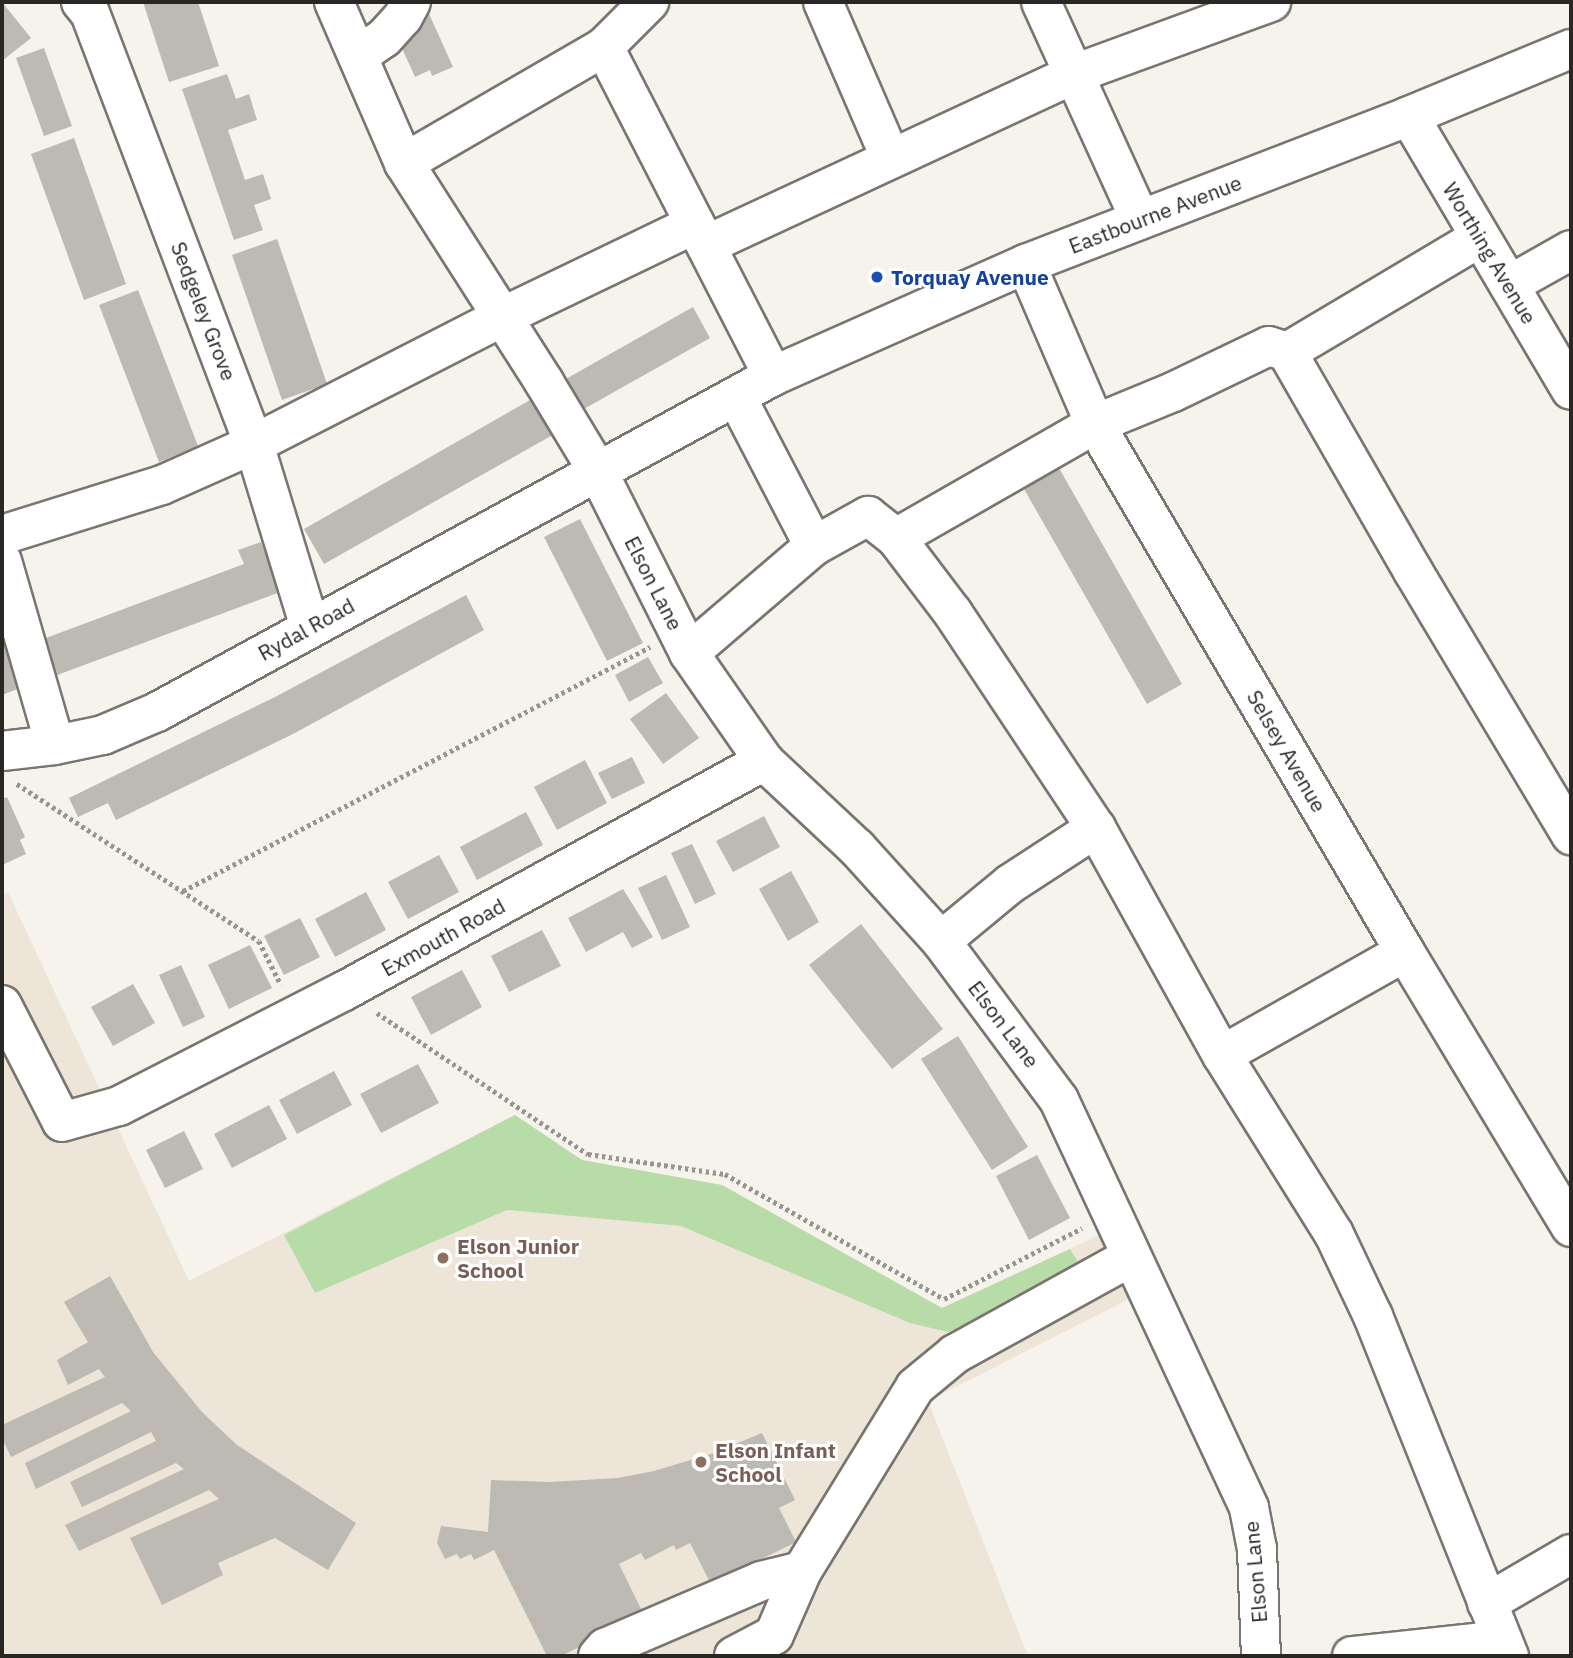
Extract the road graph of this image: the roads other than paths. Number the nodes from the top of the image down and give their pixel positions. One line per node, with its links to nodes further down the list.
1 (81, 2): 27 (street, Sedgeley Grove)
2 (334, 2): 10 (street, Elson Lane)
3 (411, 2): 10 (street)
4 (649, 2): 8 (street)
5 (823, 2): 13 (street)
6 (1041, 2): 11 (street)
7 (1248, 6): 11 (street)
8 (604, 47): 14 (street); 16 (street)
9 (1571, 48): 12 (street, Eastbourne Avenue)
10 (358, 57): 14 (street, Elson Lane)
11 (1074, 74): 13 (street); 15 (street)
12 (1409, 116): 15 (street, Eastbourne Avenue); 17 (street, Worthing Avenue)
13 (890, 157): 16 (street)
14 (404, 163): 21 (street, Elson Lane)
15 (1140, 219): 19 (street, Eastbourne Avenue)
16 (700, 235): 21 (street); 23 (street)
17 (1479, 238): 20 (street, Worthing Avenue); 22 (street)
18 (1571, 250): 20 (street)
19 (1026, 264): 23 (street, Eastbourne Avenue); 26 (street, Selsey Avenue)
20 (1509, 285): 24 (street, Worthing Avenue)
21 (502, 317): 27 (street); 28 (street, Elson Lane)
22 (1287, 352): 26 (street); 39 (street)
23 (773, 376): 25 (street, Eastbourne Avenue)
24 (1571, 390)
25 (737, 398): 28 (street, Eastbourne Avenue); 31 (street)
26 (1095, 424): 30 (street); 41 (street, Selsey Avenue)
27 (254, 444): 29 (street); 33 (street, Sedgeley Grove)
28 (597, 470): 33 (street, Rydal Road); 34 (street, Elson Lane)
29 (2, 536)
30 (896, 538): 31 (street); 38 (street)
31 (814, 546): 34 (street)
32 (2, 561): 35 (street)
33 (310, 626): 35 (street, Rydal Road)
34 (684, 643): 36 (street, Elson Lane)
35 (55, 745): 37 (street, Rydal Road)
36 (764, 761): 40 (street, Elson Lane); 42 (street, Exmouth Road)
37 (7, 766)
38 (1096, 828): 40 (street); 43 (street)
39 (1571, 835)
40 (942, 941): 45 (street, Elson Lane)
41 (1405, 952): 43 (street); 44 (street, Selsey Avenue)
42 (2, 1005)
43 (1223, 1055): 48 (street)
44 (1571, 1227)
45 (1131, 1257): 47 (street); 52 (street, Elson Lane)
46 (1571, 1554): 48 (street)
47 (802, 1571): 50 (street); 51 (street)
48 (1487, 1603): 49 (street)
49 (1506, 1648): 53 (street)
50 (598, 1656)
51 (734, 1656)
52 (1261, 1656)
53 (1352, 1656)

